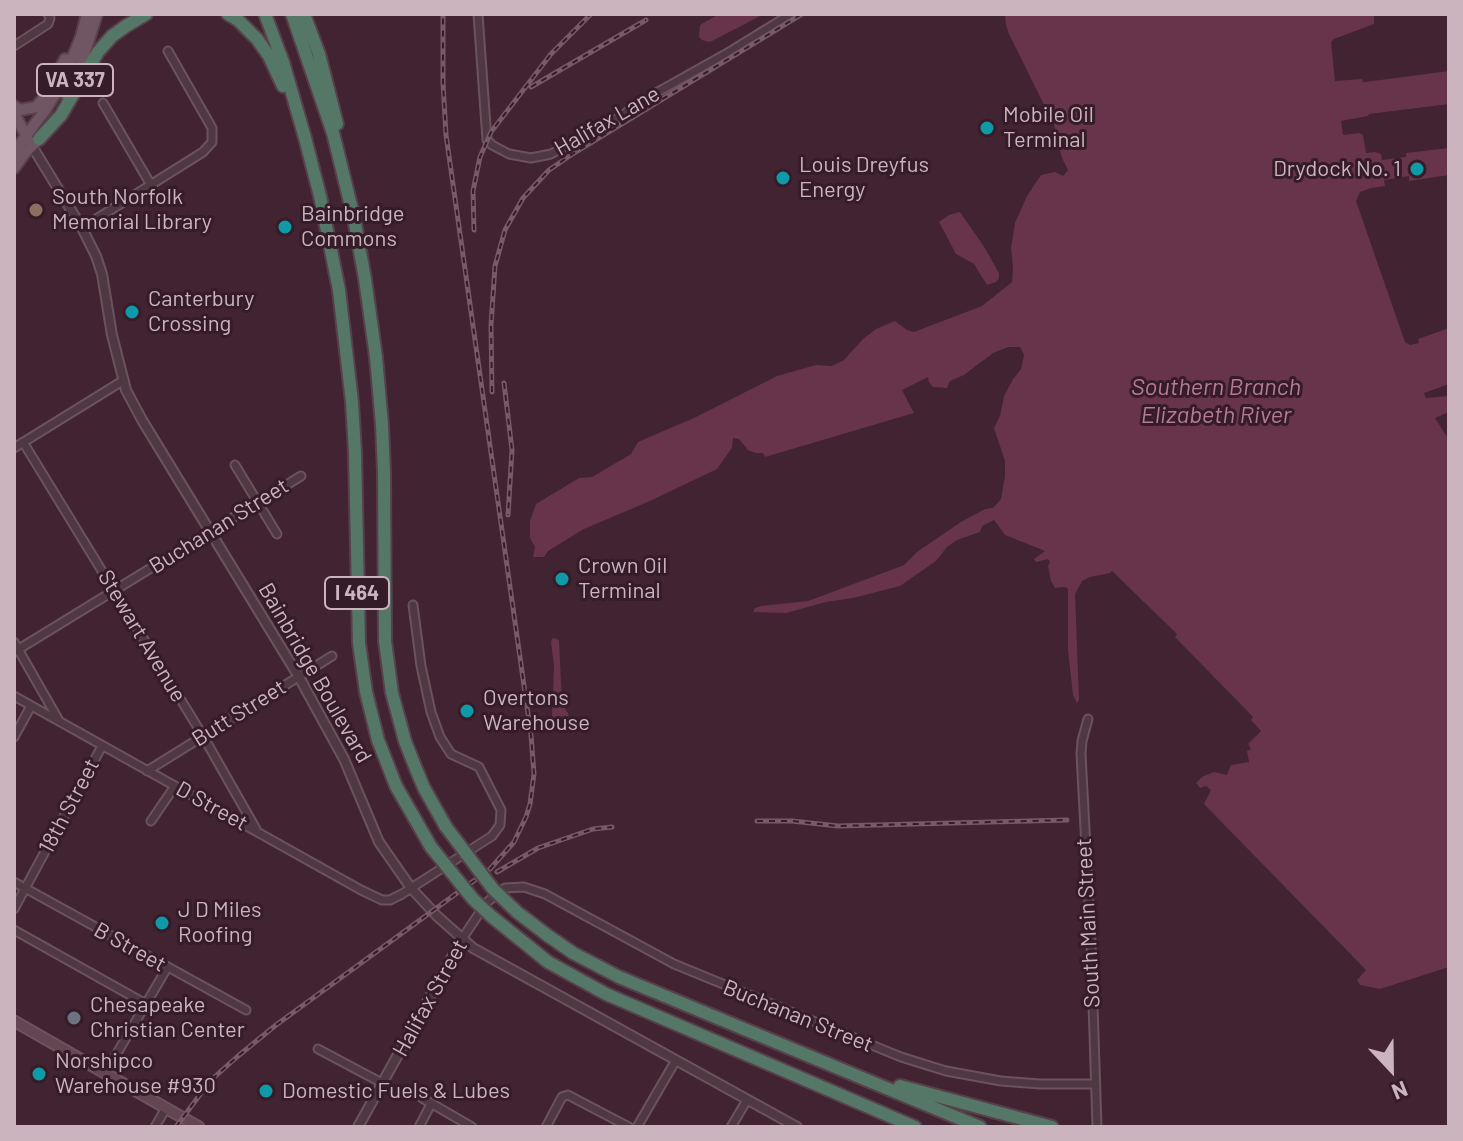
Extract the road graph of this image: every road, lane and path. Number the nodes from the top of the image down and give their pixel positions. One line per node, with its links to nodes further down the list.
1 (87, 14): 14 (main road); 16 (main road, VA 337)
2 (97, 14): 18 (main road, VA 337)
3 (146, 14): 18 (highway)
4 (228, 14): 17 (highway)
5 (265, 14): 17 (highway, I 464)
6 (292, 14): 22 (highway, I 464)
7 (304, 14): 22 (highway)
8 (478, 14): 9 (street, Halifax Lane)
9 (791, 14)
10 (49, 18): 11 (street)
11 (14, 46)
12 (168, 51): 21 (street)
13 (103, 103): 21 (street)
14 (14, 106)
15 (14, 113): 16 (main road, Bainbridge Boulevard)
16 (26, 135): 18 (main road, Bainbridge Boulevard); 19 (main road)
17 (305, 138): 67 (highway, I 464, bridge)
18 (36, 143): 20 (main road); 23 (street, Bainbridge Boulevard)
19 (14, 152)
20 (14, 168)
21 (151, 185): 23 (street)
22 (354, 218): 60 (highway, I 464, bridge)
23 (82, 228): 24 (street, Bainbridge Boulevard)
24 (124, 380): 25 (street); 30 (street, Bainbridge Boulevard)
25 (23, 442): 26 (street); 32 (street, Stewart Avenue)
26 (14, 448)
27 (235, 465): 29 (street)
28 (301, 476): 29 (street, Buchanan Street)
29 (258, 502): 30 (street, Buchanan Street); 31 (street)
30 (209, 532): 32 (street, Buchanan Street); 36 (street, Bainbridge Boulevard)
31 (277, 534)
32 (114, 590): 34 (street, Buchanan Street); 41 (street, Stewart Avenue)
33 (413, 605): 51 (street)
34 (15, 648): 40 (street)
35 (332, 656): 36 (street, Butt Street)
36 (299, 677): 41 (street, Butt Street); 51 (street, Bainbridge Boulevard)
37 (14, 696): 38 (street, D Street)
38 (31, 706): 40 (street, D Street); 42 (street)
39 (1088, 719): 64 (street, South Main Street)
40 (59, 721): 43 (street, D Street)
41 (203, 736): 44 (street, Butt Street); 47 (street, Stewart Avenue)
42 (14, 737)
43 (102, 746): 44 (street, D Street); 50 (street, 18th Street)
44 (147, 771): 45 (street, D Street)
45 (175, 786): 46 (street); 47 (street, D Street)
46 (151, 821)
47 (257, 831): 51 (street, D Street)
48 (14, 882): 50 (street, B Street)
49 (519, 887): 54 (street, Halifax Street); 64 (street, Buchanan Street)
50 (25, 888): 52 (street, 18th Street); 55 (street, B Street)
51 (411, 888): 54 (street, Bainbridge Boulevard)
52 (14, 909)
53 (14, 930): 56 (street)
54 (462, 939): 61 (street, Bainbridge Boulevard); 63 (street, Halifax Street)
55 (167, 968): 56 (street); 57 (street, B Street)
56 (146, 1004): 62 (street)
57 (246, 1010)
58 (14, 1021): 62 (main road)
59 (318, 1049): 63 (street)
60 (805, 1055): 82 (highway, I 464); 83 (highway)
61 (676, 1060): 66 (street, Bainbridge Boulevard); 77 (street)
62 (106, 1072): 69 (main road)
63 (382, 1083): 72 (street, Halifax Street)
64 (1095, 1084): 84 (street, South Main Street)
65 (422, 1098): 68 (street)
66 (747, 1100): 78 (street); 79 (street, Bainbridge Boulevard)
67 (857, 1102): 80 (highway); 81 (highway, I 464)
68 (431, 1104): 73 (street); 74 (street)
69 (166, 1108): 70 (street); 71 (main road)
70 (155, 1127)
71 (199, 1127)
72 (358, 1127)
73 (419, 1127)
74 (472, 1127)
75 (546, 1127): 76 (street)
76 (629, 1127)
77 (637, 1127)
78 (731, 1127)
79 (797, 1127)
80 (902, 1127)
81 (915, 1127)
82 (980, 1127)
83 (1052, 1127)
84 (1097, 1127)

